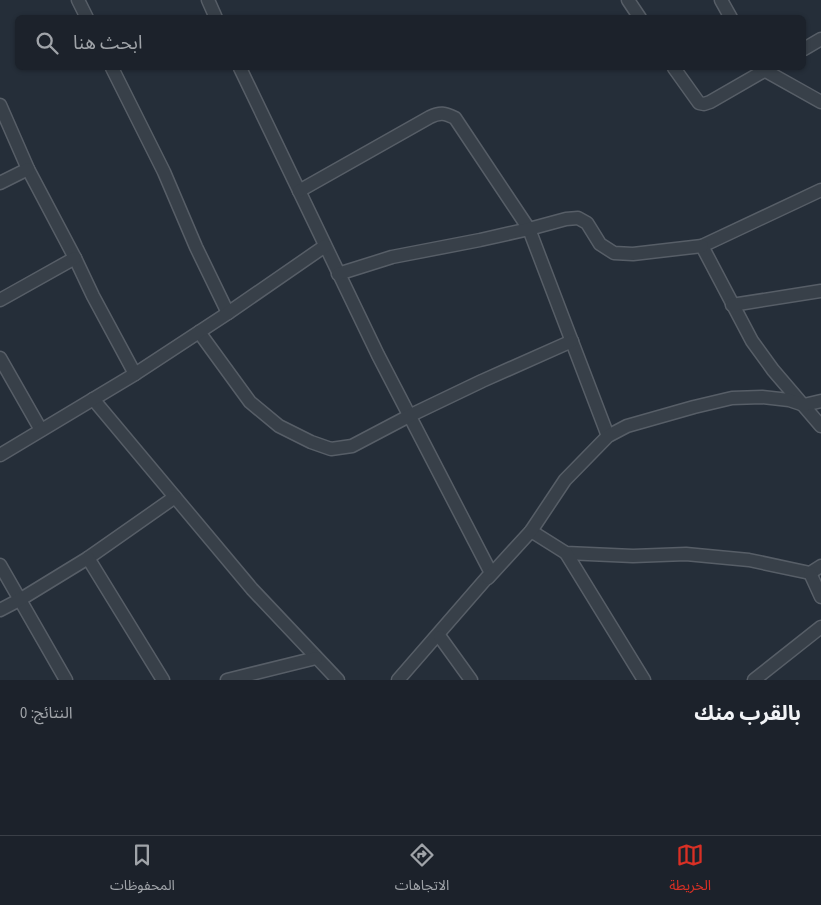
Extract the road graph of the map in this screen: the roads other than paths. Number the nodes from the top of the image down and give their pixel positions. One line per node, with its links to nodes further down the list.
1 (78, 0): 5 (street)
2 (208, 0): 6 (street)
3 (628, 0): 7 (street)
4 (721, 0): 8 (street)
5 (86, 15)
6 (215, 15)
7 (638, 15)
8 (730, 15)
9 (821, 39): 10 (street)
10 (806, 48)
11 (113, 70): 30 (street)
12 (241, 70): 21 (street)
13 (675, 70): 14 (street)
14 (762, 70)
15 (768, 70): 16 (street)
16 (821, 102)
17 (0, 105): 18 (street)
18 (28, 169): 19 (street); 25 (street)
19 (0, 183)
20 (821, 190): 24 (street)
21 (299, 191): 22 (street); 23 (street)
22 (529, 229): 24 (street); 26 (street); 32 (street)
23 (325, 246): 26 (street); 30 (street)
24 (702, 246): 29 (street)
25 (75, 258): 28 (street); 34 (street)
26 (338, 274): 38 (street)
27 (821, 290): 29 (street)
28 (0, 300)
29 (732, 305): 37 (street)
30 (228, 313): 31 (street)
31 (199, 332): 34 (street); 38 (street)
32 (572, 341): 38 (street); 41 (street)
33 (0, 358): 40 (street)
34 (135, 374): 35 (street)
35 (93, 399): 40 (street); 43 (street)
36 (821, 402): 37 (street)
37 (804, 405): 39 (street); 41 (street)
38 (409, 416): 49 (street)
39 (821, 426)
40 (41, 430): 42 (street)
41 (608, 436): 44 (street)
42 (0, 454)
43 (175, 497): 46 (street); 55 (street)
44 (531, 531): 45 (street); 49 (street)
45 (566, 553): 48 (street); 62 (street)
46 (88, 558): 51 (street); 57 (street)
47 (0, 564): 51 (street)
48 (816, 570): 50 (street)
49 (491, 574): 54 (street); 60 (street)
50 (821, 598)
51 (21, 599): 52 (street); 56 (street)
52 (0, 610)
53 (821, 627): 63 (street)
54 (440, 637): 60 (street); 61 (street)
55 (316, 658): 58 (street); 59 (street)
56 (66, 680)
57 (163, 680)
58 (227, 680)
59 (338, 680)
60 (399, 680)
61 (470, 680)
62 (644, 680)
63 (754, 680)

